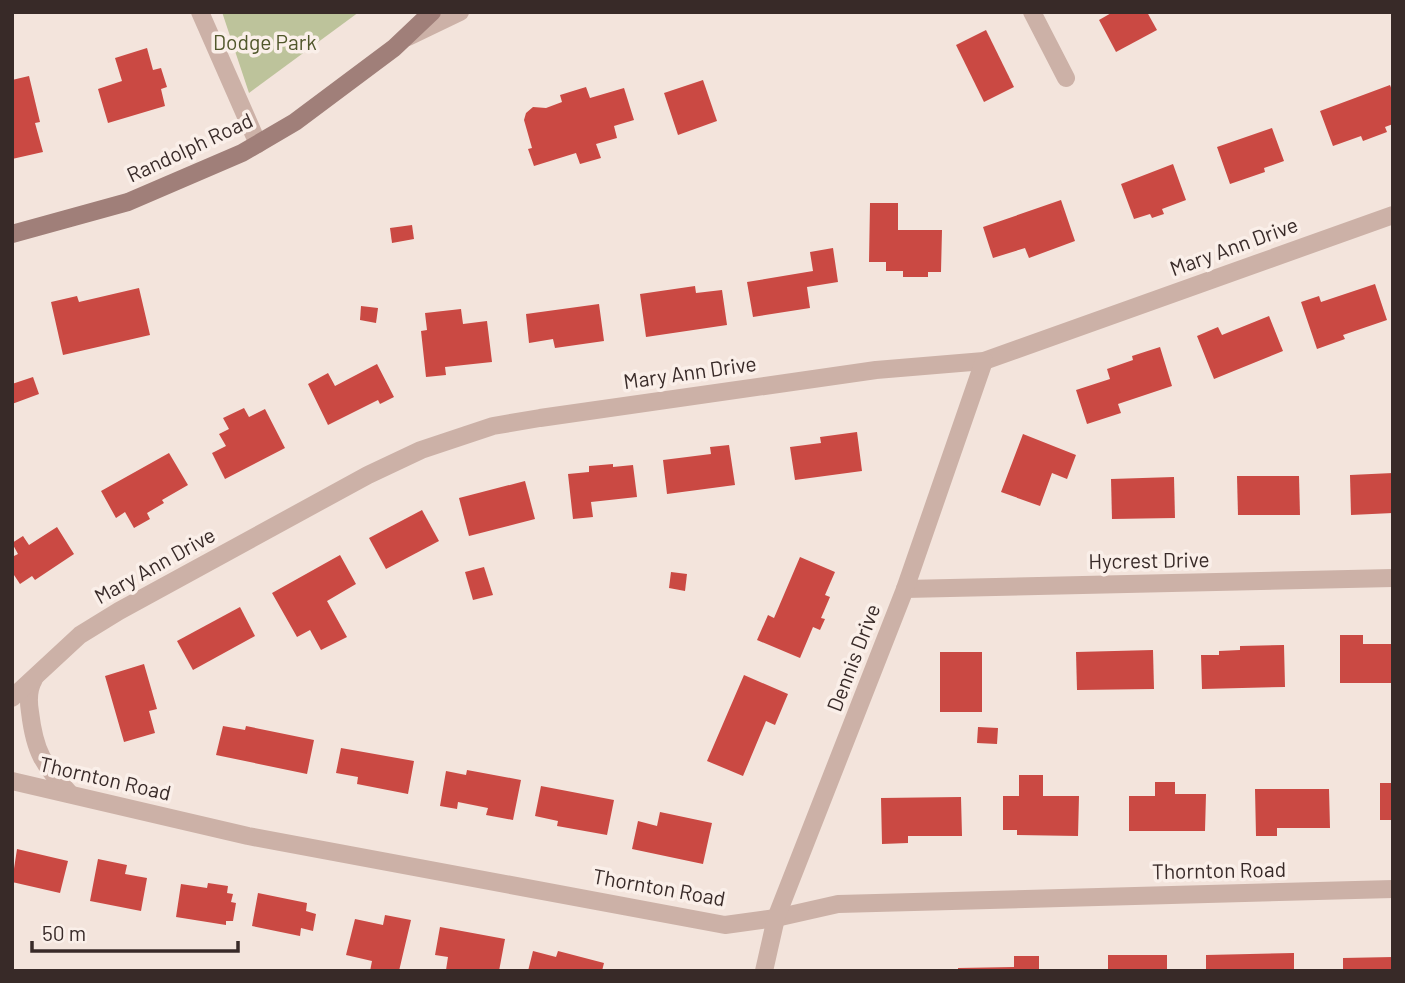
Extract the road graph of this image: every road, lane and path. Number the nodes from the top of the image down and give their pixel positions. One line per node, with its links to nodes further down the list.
1 (200, 12): 7 (street)
2 (432, 12): 5 (street, Randolph Road)
3 (460, 12): 5 (street)
4 (1032, 12): 6 (street)
5 (405, 39): 7 (street, Randolph Road)
6 (1066, 78)
7 (258, 144): 9 (street, Randolph Road)
8 (1393, 215): 10 (street, Mary Ann Drive)
9 (12, 234)
10 (984, 361): 12 (street, Dennis Drive); 13 (street, Mary Ann Drive)
11 (1393, 578): 12 (street, Hycrest Drive)
12 (905, 589): 18 (street, Dennis Drive)
13 (35, 676): 14 (street, Mary Ann Drive); 16 (street)
14 (12, 698)
15 (12, 781): 16 (street, Thornton Road)
16 (70, 794): 18 (street, Thornton Road)
17 (1393, 889): 18 (street, Thornton Road)
18 (776, 918): 19 (street, Dennis Drive)
19 (764, 971)

